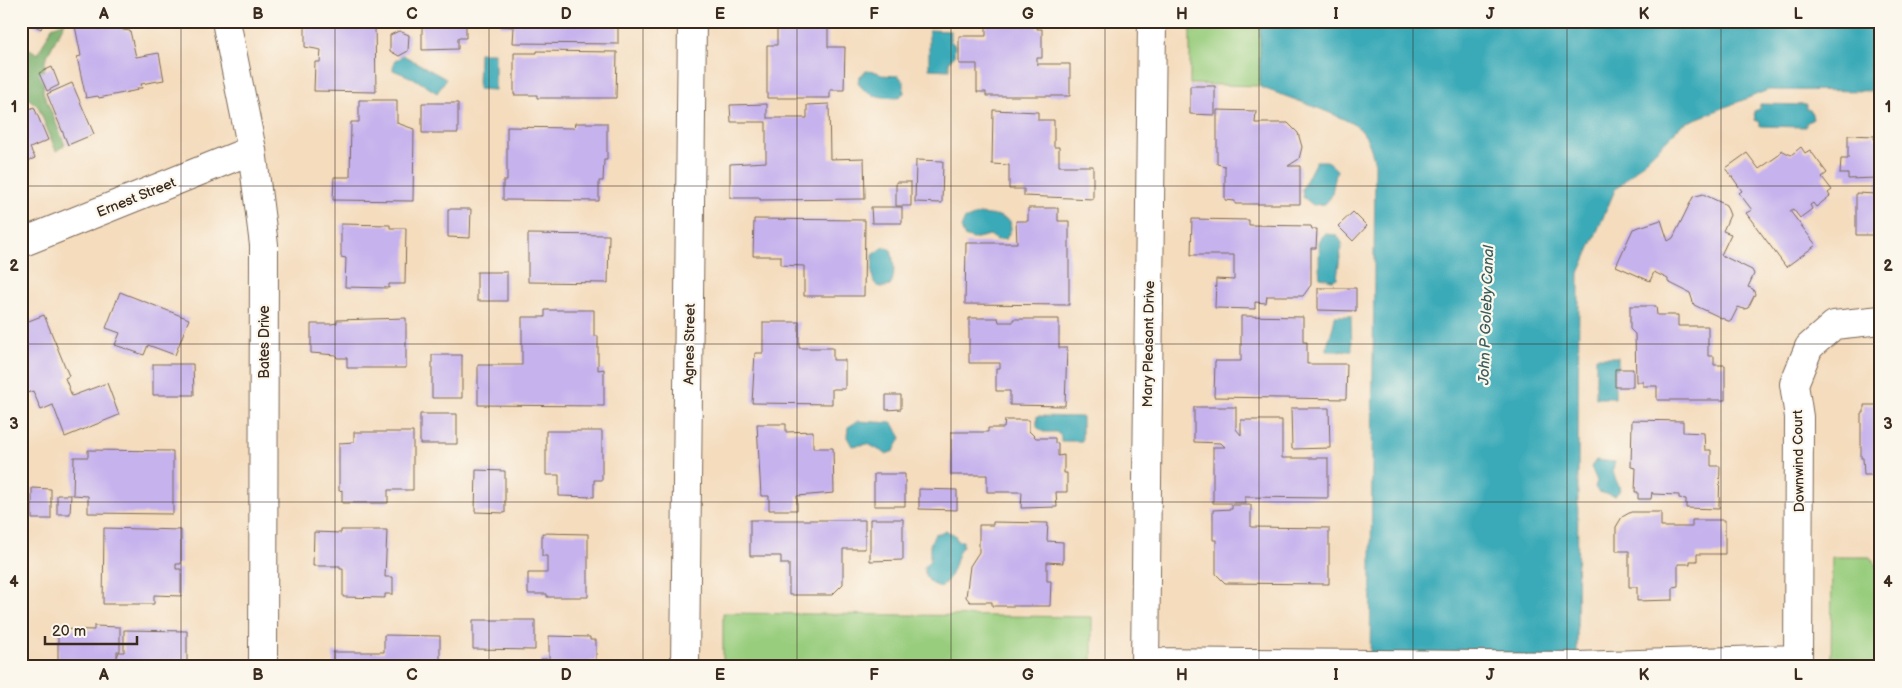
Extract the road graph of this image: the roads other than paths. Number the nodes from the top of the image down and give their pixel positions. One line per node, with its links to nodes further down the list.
1 (226, 21): 4 (street, Bates Drive)
2 (692, 21): 10 (street, Agnes Street)
3 (1152, 21): 8 (street, Mary Pleasant Drive)
4 (252, 150): 5 (street, Ernest Street); 9 (street, Bates Drive)
5 (21, 244)
6 (1881, 320): 7 (street, Downwind Court)
7 (1798, 663): 8 (street)
8 (1145, 664)
9 (264, 667)
10 (685, 667)

